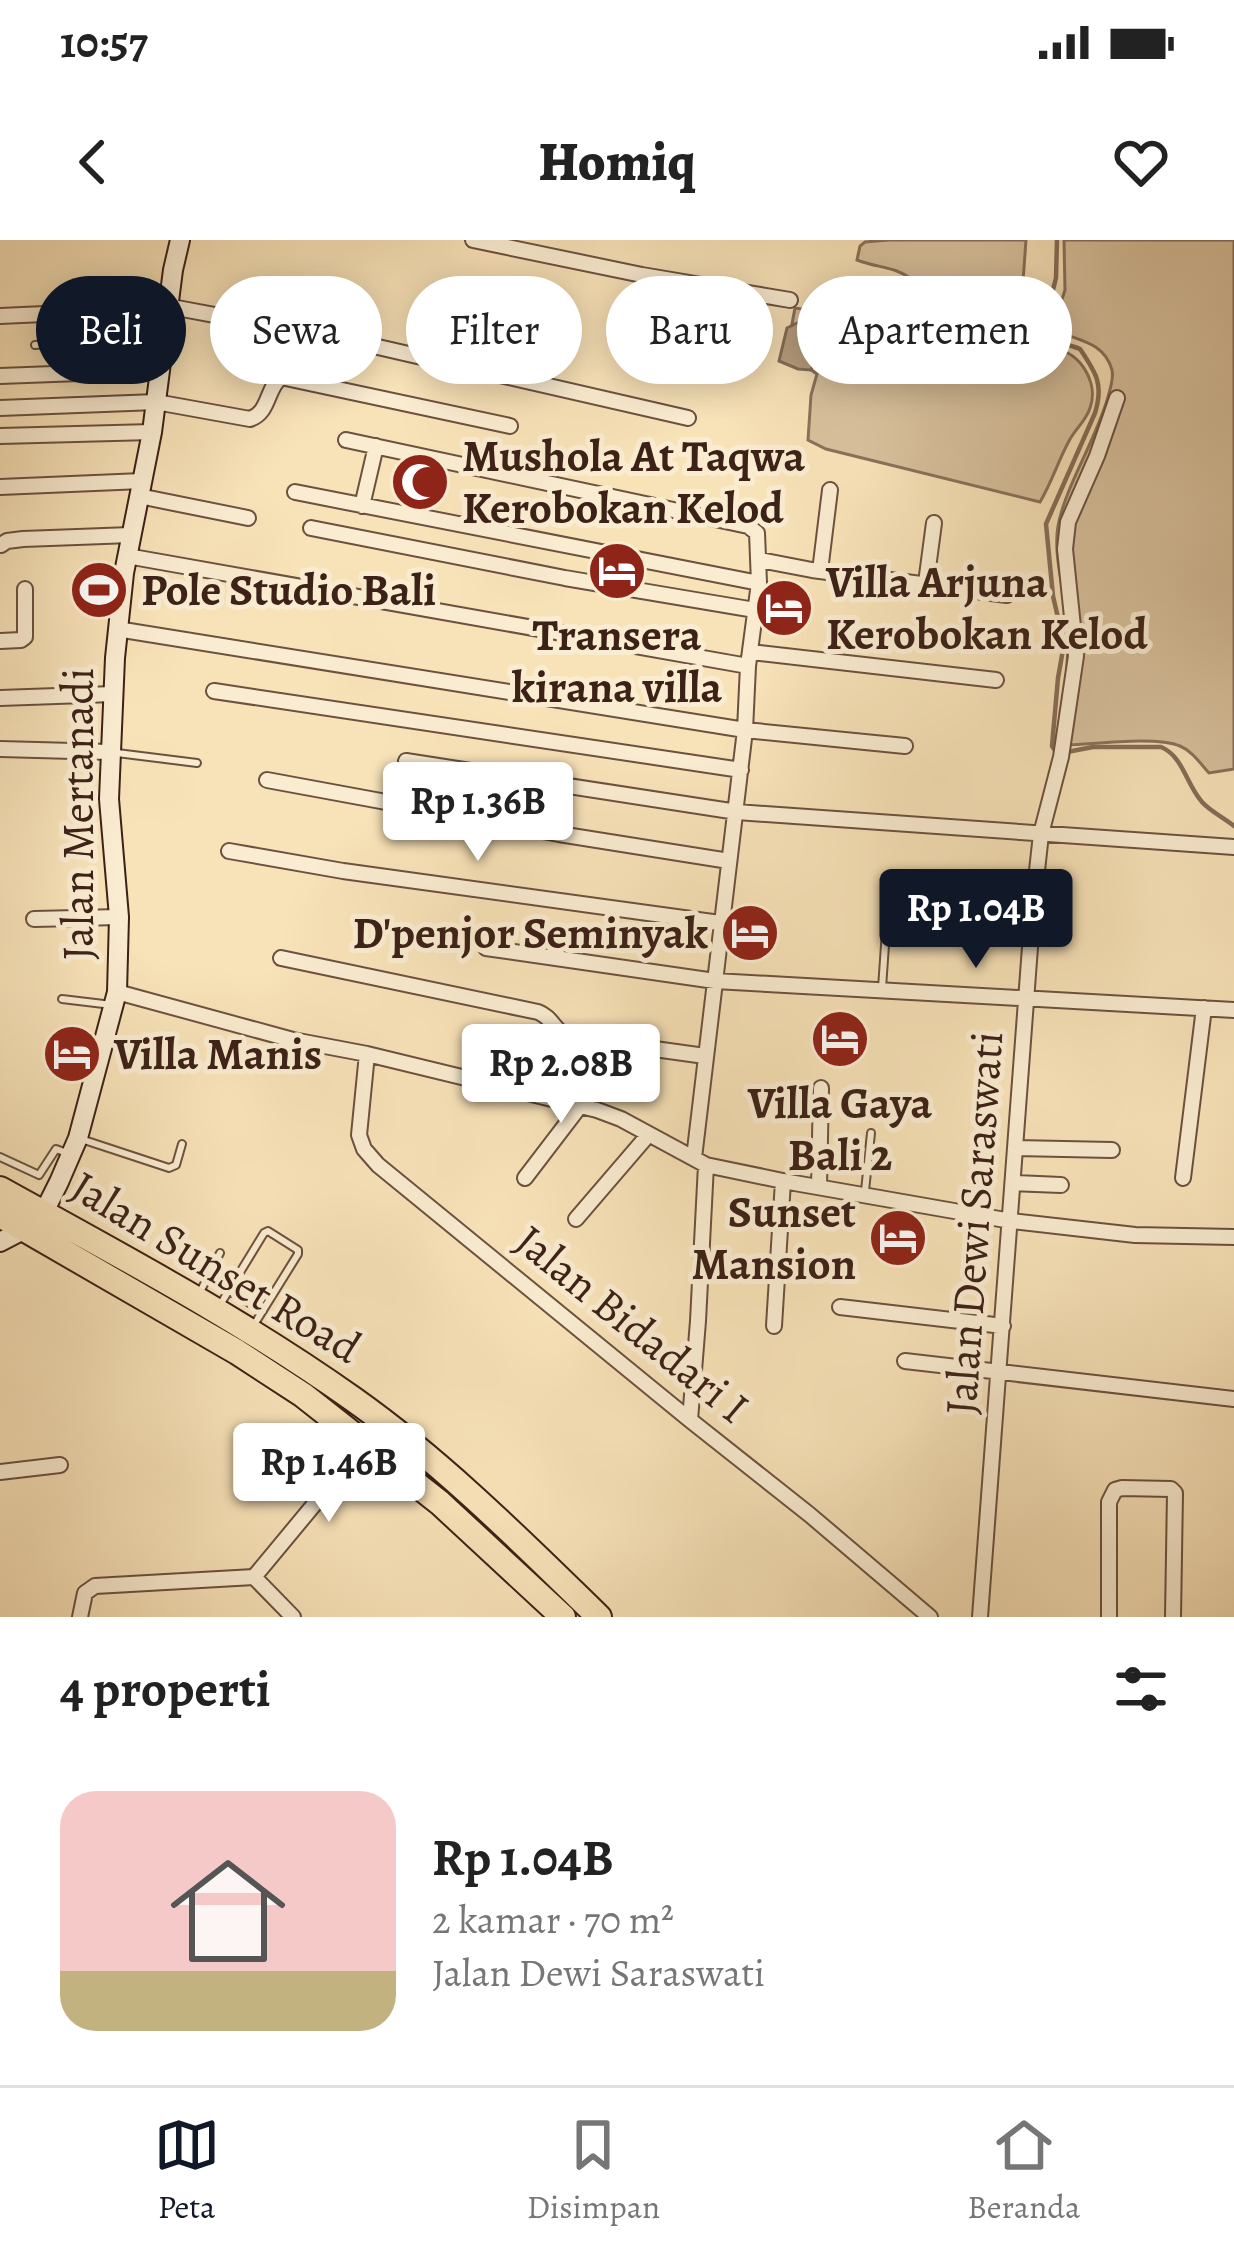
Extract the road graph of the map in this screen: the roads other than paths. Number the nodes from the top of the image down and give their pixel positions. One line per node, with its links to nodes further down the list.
1 (180, 240): 3 (street, Jalan Mertanadi)
2 (473, 240): 4 (street)
3 (173, 276)
4 (790, 300)
5 (186, 312): 14 (street)
6 (36, 314): 7 (street)
7 (0, 316)
8 (36, 375): 9 (street)
9 (0, 376)
10 (154, 384): 12 (street, Jalan Mertanadi)
11 (1117, 398): 54 (street, Jalan Dewi Saraswati)
12 (156, 402): 13 (street); 15 (street); 16 (street, Jalan Mertanadi)
13 (0, 408)
14 (688, 418)
15 (510, 426)
16 (152, 432): 17 (street); 21 (street, Jalan Mertanadi)
17 (0, 436)
18 (346, 440): 19 (street)
19 (376, 446): 24 (street); 31 (street)
20 (0, 487): 21 (street)
21 (141, 488): 25 (street); 28 (street, Jalan Mertanadi)
22 (830, 490): 32 (street)
23 (295, 493): 24 (street)
24 (362, 506): 34 (street)
25 (248, 518)
26 (934, 523): 33 (street)
27 (310, 528): 37 (street)
28 (131, 535): 29 (street); 30 (street, Jalan Mertanadi)
29 (2, 545)
30 (127, 556): 38 (street, Jalan Mertanadi); 40 (street)
31 (760, 560): 32 (street); 34 (street)
32 (820, 571): 33 (street)
33 (926, 583): 36 (street)
34 (759, 584): 37 (street)
35 (25, 589): 39 (street)
36 (1007, 595)
37 (755, 610): 40 (street)
38 (117, 629): 43 (street, Jalan Mertanadi); 45 (street)
39 (0, 641)
40 (750, 659): 41 (street); 45 (street)
41 (996, 680)
42 (214, 691): 51 (street)
43 (112, 694): 44 (street); 48 (street, Jalan Mertanadi)
44 (0, 698)
45 (745, 730): 46 (street); 51 (street)
46 (905, 746)
47 (0, 749): 48 (street)
48 (110, 752): 50 (lane); 59 (street, Jalan Mertanadi)
49 (406, 760): 53 (street)
50 (197, 763)
51 (741, 770): 53 (street)
52 (267, 780): 57 (street)
53 (737, 812): 54 (street); 57 (street)
54 (1041, 834): 55 (street); 66 (street, Jalan Dewi Saraswati)
55 (1234, 847)
56 (229, 851): 61 (street)
57 (729, 861): 61 (street)
58 (888, 902): 65 (lane)
59 (119, 916): 60 (street); 68 (street, Jalan Mertanadi)
60 (34, 919)
61 (720, 923): 64 (street)
62 (486, 948): 64 (street)
63 (281, 958): 72 (street)
64 (715, 981): 65 (street); 72 (street)
65 (882, 991): 66 (street)
66 (1026, 998): 69 (street); 79 (street, Jalan Dewi Saraswati)
67 (62, 999): 68 (lane)
68 (115, 999): 71 (street); 78 (street, Jalan Mertanadi)
69 (1204, 1008): 70 (street); 84 (street)
70 (1234, 1010)
71 (367, 1054): 74 (street); 106 (street, Jalan Bidadari I)
72 (705, 1056): 82 (street)
73 (821, 1088): 88 (street)
74 (580, 1106): 76 (street); 83 (street)
75 (871, 1133): 90 (lane)
76 (649, 1134): 82 (street); 92 (street)
77 (182, 1144): 78 (lane)
78 (75, 1146): 81 (lane); 93 (street, Jalan Mertanadi)
79 (1016, 1148): 80 (street); 86 (street, Jalan Dewi Saraswati)
80 (1112, 1150)
81 (0, 1157)
82 (700, 1161): 85 (street); 106 (street)
83 (525, 1178)
84 (1183, 1178)
85 (782, 1180): 88 (street); 101 (street)
86 (1013, 1183): 87 (street); 94 (street, Jalan Dewi Saraswati)
87 (1061, 1185)
88 (819, 1187): 90 (street)
89 (0, 1189): 93 (highway, Jalan Sunset Road)
90 (864, 1195): 94 (street)
91 (0, 1215): 93 (highway, Jalan Sunset Road)
92 (576, 1219)
93 (35, 1220): 96 (street); 98 (highway, Jalan Sunset Road); 107 (highway, Jalan Sunset Road)
94 (1011, 1221): 95 (street); 102 (street, Jalan Dewi Saraswati)
95 (1234, 1238)
96 (0, 1242)
97 (220, 1252): 98 (lane)
98 (214, 1300): 100 (highway, Jalan Sunset Road); 100 (lane)
99 (840, 1307): 102 (street)
100 (257, 1321): 114 (highway, Jalan Sunset Road)
101 (774, 1326)
102 (1003, 1326): 104 (street, Jalan Dewi Saraswati)
103 (905, 1361): 104 (street)
104 (1000, 1372): 105 (street); 116 (street, Jalan Dewi Saraswati)
105 (1234, 1399)
106 (690, 1420): 115 (street, Jalan Bidadari I)
107 (366, 1442): 110 (street); 113 (highway, Jalan Sunset Road)
108 (60, 1466): 109 (street)
109 (0, 1472)
110 (254, 1577): 111 (street); 112 (street)
111 (80, 1617)
112 (293, 1617)
113 (563, 1617)
114 (599, 1617)
115 (930, 1617)
116 (980, 1617)
117 (1109, 1617): 118 (street)
118 (1173, 1617)

